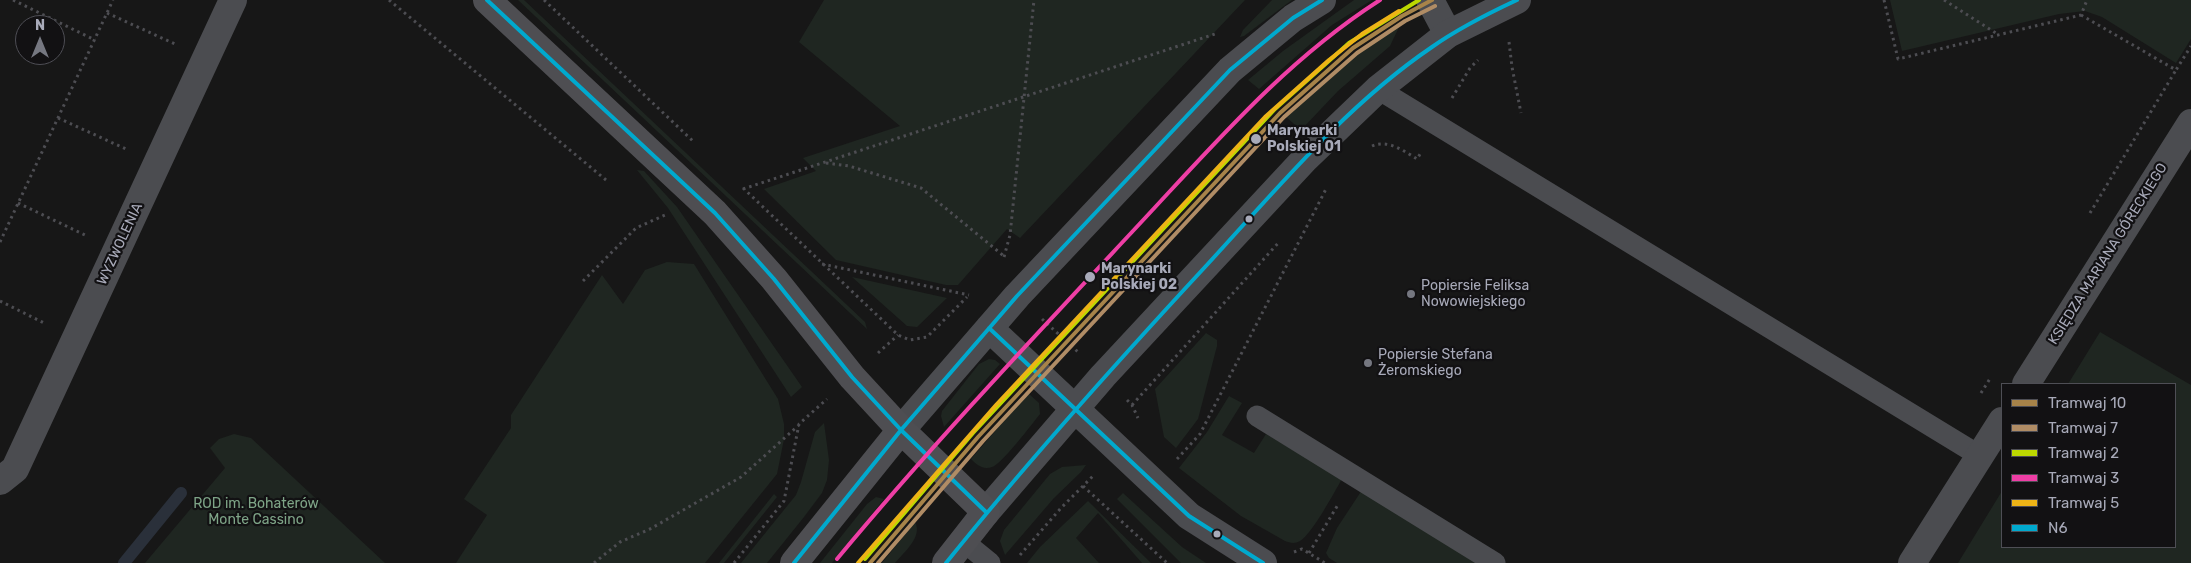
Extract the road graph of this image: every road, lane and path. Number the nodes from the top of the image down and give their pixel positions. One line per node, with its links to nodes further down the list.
1 (13, 0): 18 (path)
2 (113, 0): 13 (path)
3 (233, 0): 22 (street, WYZWOLENIA)
4 (389, 0): 32 (path)
5 (487, 0): 57 (main road)
6 (1034, 0): 24 (path)
7 (1322, 0): 46 (street)
8 (1430, 0): 16 (street)
9 (1517, 0): 16 (street)
10 (1884, 0): 17 (path)
11 (1944, 0): 17 (path)
12 (2087, 0): 14 (path)
13 (107, 13): 18 (path); 22 (path)
14 (2082, 15): 17 (path); 20 (path)
15 (1220, 32): 24 (path)
16 (1448, 34): 23 (street)
17 (1999, 35)
18 (95, 40): 26 (path)
19 (1509, 40): 25 (path)
20 (2191, 46)
21 (1482, 57): 28 (path)
22 (206, 58): 31 (street, WYZWOLENIA)
23 (1378, 90): 28 (lane); 51 (street)
24 (1024, 97): 30 (path); 41 (path)
25 (1521, 113)
26 (58, 118): 31 (path); 35 (path)
27 (2191, 123): 52 (street, KSIĘDZA MARIANA GÓRECKIEGO)
28 (1436, 124): 29 (path); 58 (lane)
29 (1370, 146)
30 (826, 163): 33 (path); 41 (path)
31 (157, 164): 39 (street, WYZWOLENIA)
32 (606, 180)
33 (743, 189)
34 (1317, 194): 59 (path)
35 (18, 203): 38 (path); 39 (path)
36 (668, 214): 43 (path)
37 (1280, 240): 51 (path)
38 (0, 242)
39 (118, 250): 50 (street, WYZWOLENIA)
40 (1011, 252): 41 (path)
41 (1003, 258)
42 (821, 264): 45 (path)
43 (583, 281)
44 (974, 289): 45 (path)
45 (969, 295): 49 (path)
46 (1017, 296): 48 (street); 51 (path)
47 (0, 301): 50 (path)
48 (990, 328): 53 (street); 57 (street)
49 (898, 335)
50 (76, 338): 60 (street, WYZWOLENIA)
51 (1103, 376): 53 (street)
52 (2027, 383)
53 (1075, 408): 62 (street); 73 (street)
54 (1257, 416): 74 (lane)
55 (2001, 423): 58 (street)
56 (799, 424): 67 (path)
57 (901, 430): 62 (main road); 69 (main road)
58 (1980, 456): 75 (street)
59 (1175, 461)
60 (0, 481)
61 (787, 481): 68 (path)
62 (986, 512): 64 (main road)
63 (1326, 524): 65 (path)
64 (963, 541): 70 (main road); 71 (lane)
65 (1308, 553)
66 (1019, 556): 72 (path)
67 (594, 563)
68 (734, 563)
69 (794, 563)
70 (946, 563)
71 (990, 563)
72 (1167, 563)
73 (1262, 563)
74 (1495, 563)
75 (1912, 563)

